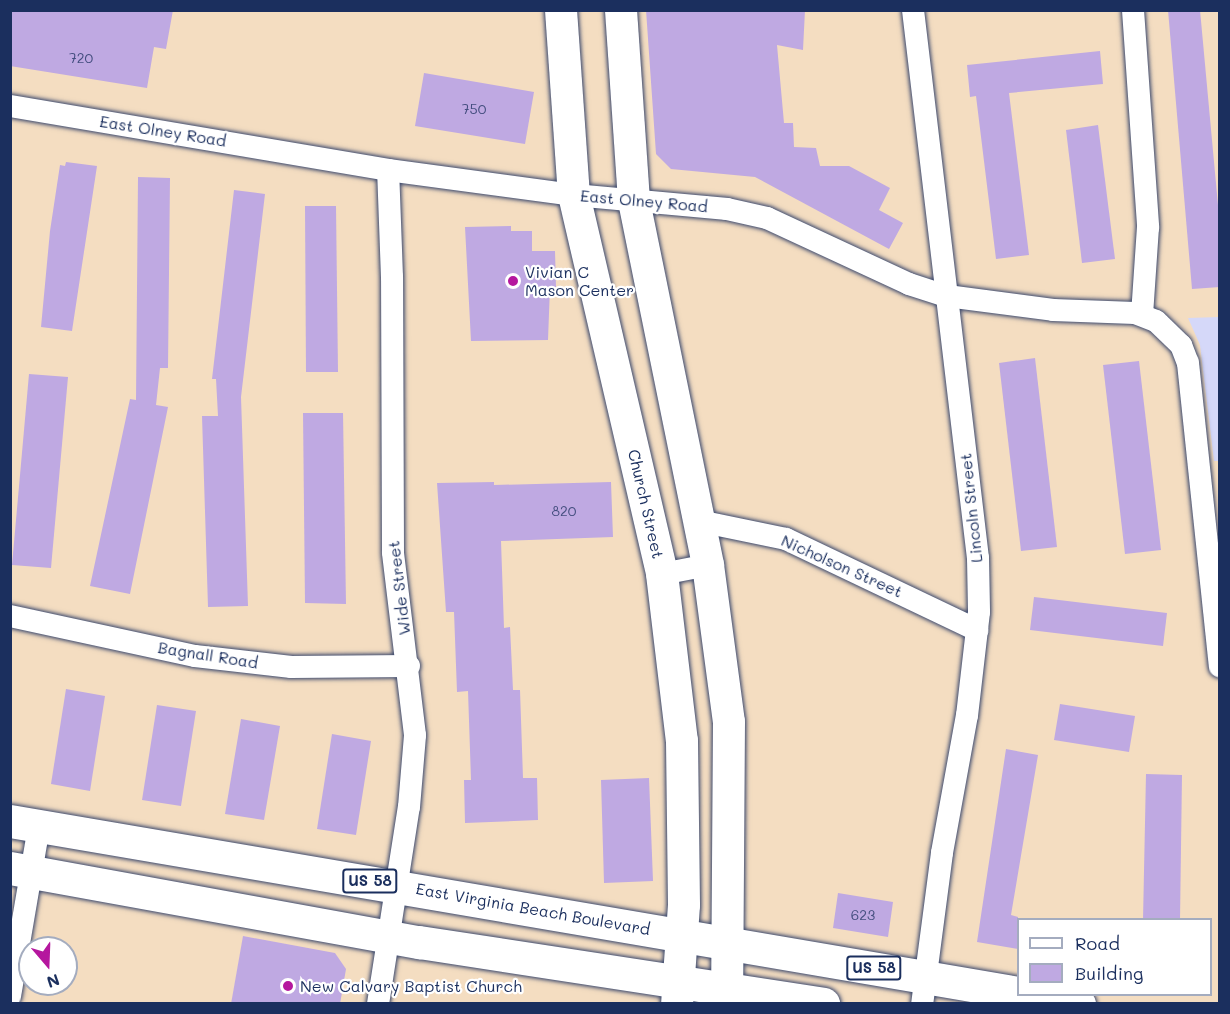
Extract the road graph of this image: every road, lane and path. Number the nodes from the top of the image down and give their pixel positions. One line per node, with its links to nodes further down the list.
1 (561, 10): 7 (main road, Church Street)
2 (621, 10): 8 (main road)
3 (913, 10): 9 (street, Lincoln Street)
4 (1133, 10): 10 (street)
5 (10, 106): 6 (street, East Olney Road)
6 (388, 170): 7 (street, East Olney Road); 16 (street, Wide Street)
7 (574, 195): 8 (street, East Olney Road); 13 (main road, Church Street)
8 (634, 201): 9 (street, East Olney Road); 11 (main road)
9 (946, 296): 10 (street, East Olney Road); 15 (street, Lincoln Street)
10 (1142, 315): 17 (street, East Olney Road)
11 (699, 521): 12 (main road); 15 (street, Nicholson Street)
12 (708, 565): 13 (street); 23 (main road)
13 (662, 574): 21 (main road, Church Street)
14 (10, 616): 16 (street, Bagnall Road)
15 (977, 630): 24 (street, Lincoln Street)
16 (409, 666): 20 (street, Wide Street)
17 (1220, 666)
18 (25, 823): 19 (street); 20 (main road, East Virginia Beach Boulevard / US 58)
19 (21, 870): 22 (main road); 26 (street)
20 (397, 886): 21 (main road, East Virginia Beach Boulevard / US 58); 22 (street, Wide Street)
21 (681, 936): 23 (main road, East Virginia Beach Boulevard / US 58); 25 (main road, Church Street)
22 (390, 937): 25 (main road); 29 (street, Wide Street)
23 (729, 945): 24 (main road, East Virginia Beach Boulevard / US 58); 27 (main road)
24 (923, 990): 28 (main road, East Virginia Beach Boulevard / US 58)
25 (677, 992): 27 (main road)
26 (10, 996)
27 (728, 996): 30 (main road)
28 (1017, 996): 31 (main road, East Virginia Beach Boulevard / US 58)
29 (378, 1004)
30 (823, 1004)
31 (1079, 1004)

